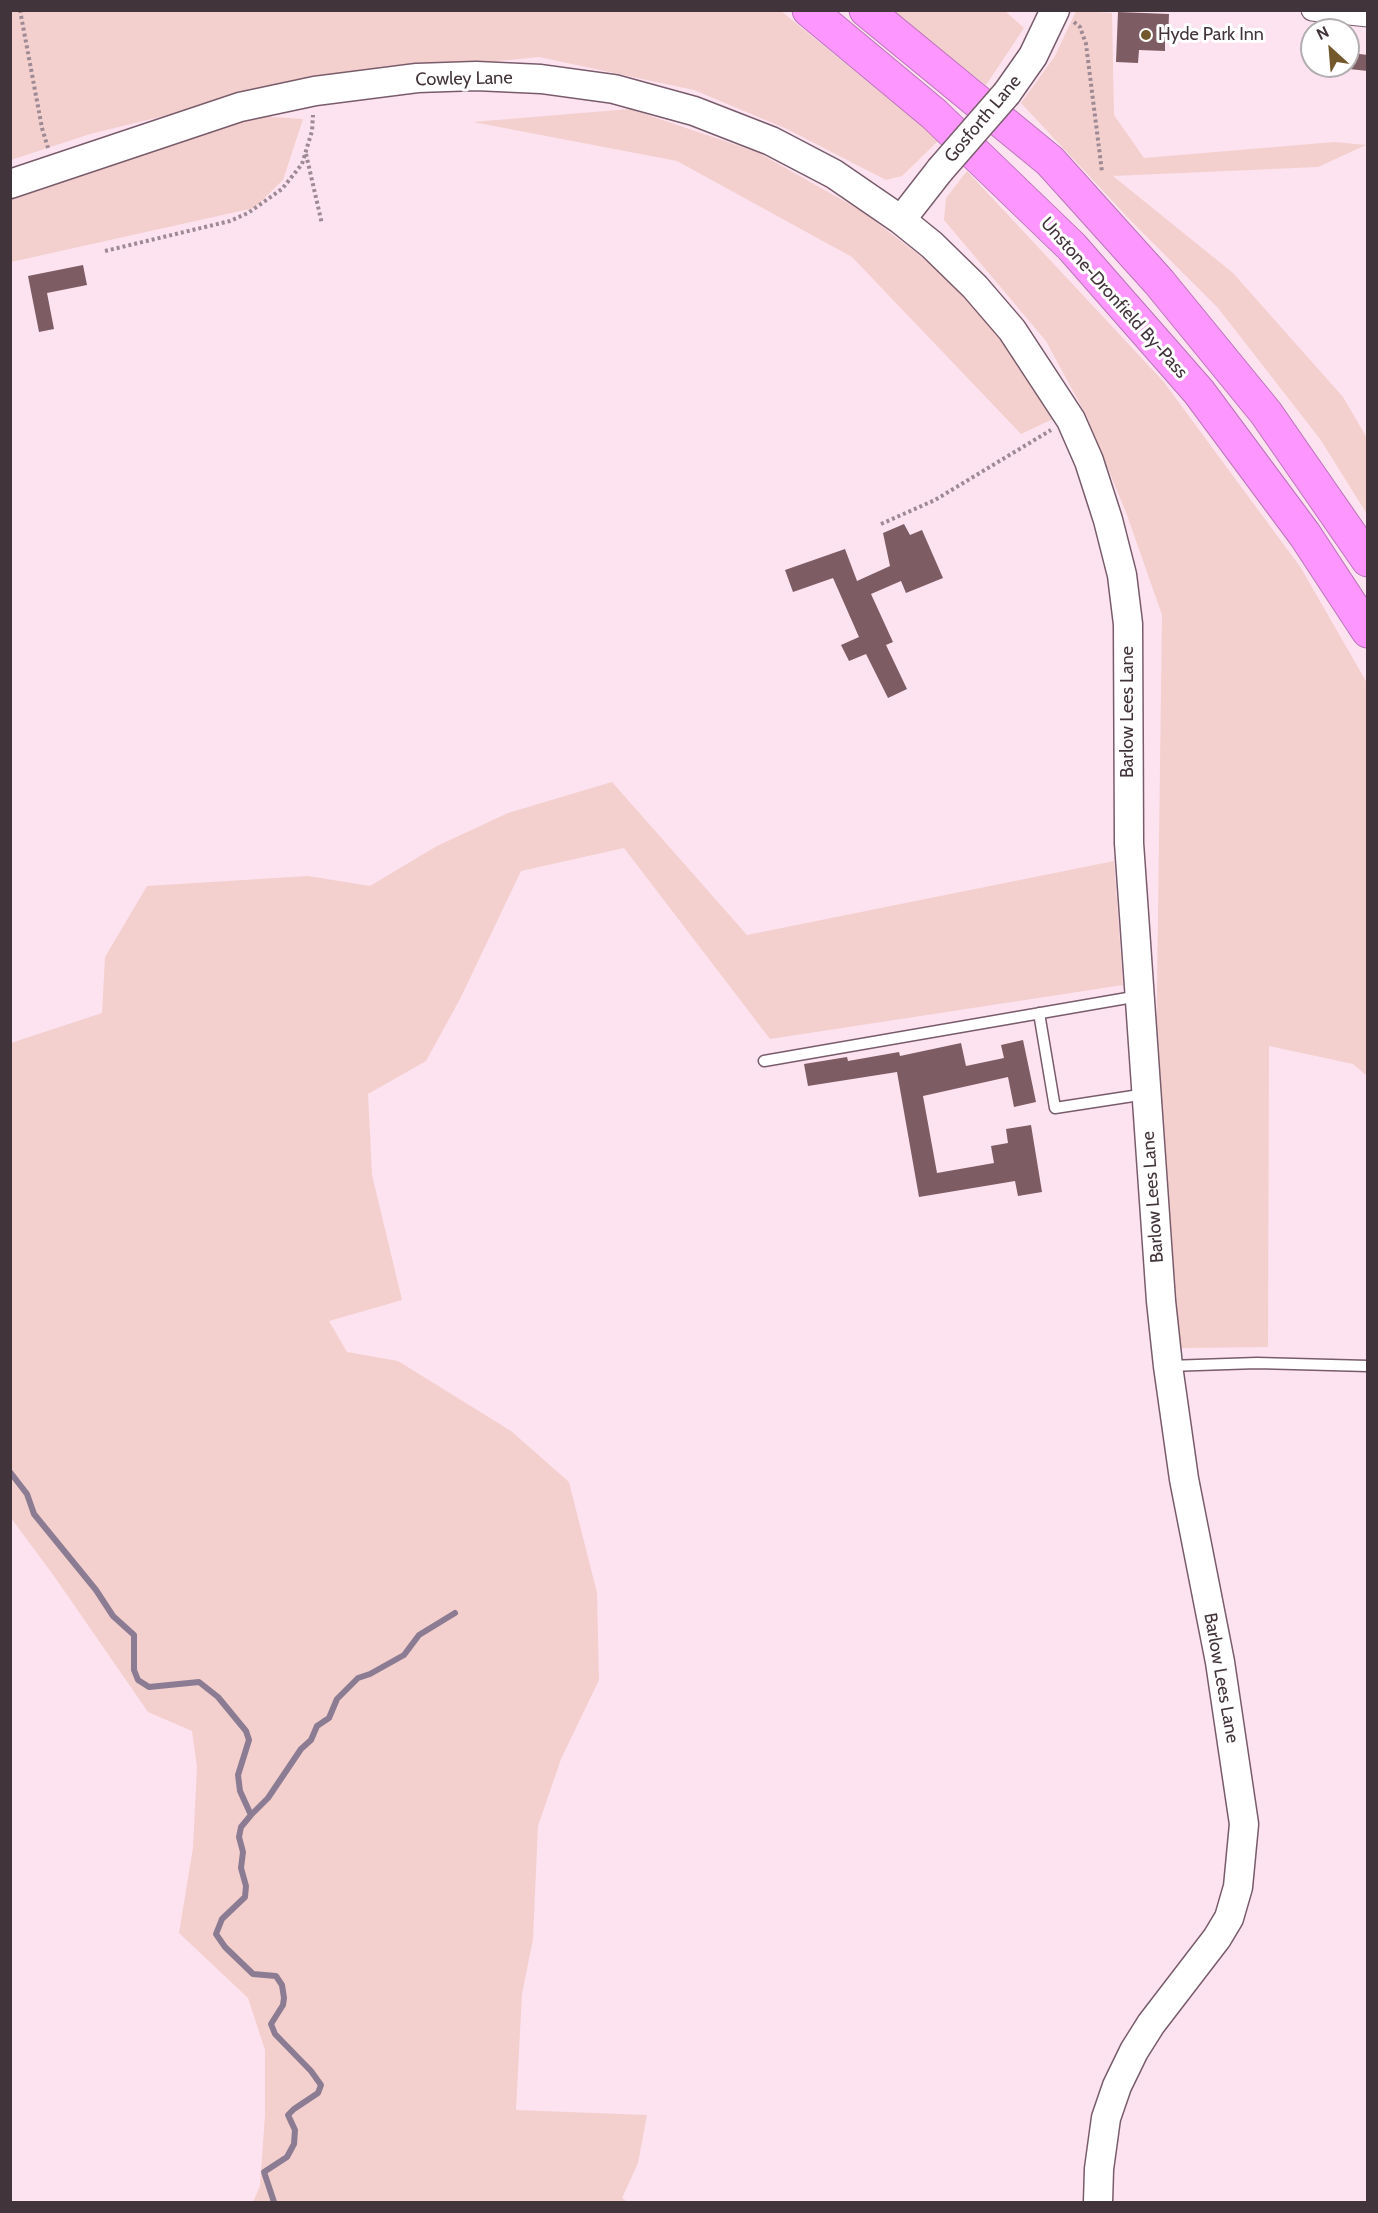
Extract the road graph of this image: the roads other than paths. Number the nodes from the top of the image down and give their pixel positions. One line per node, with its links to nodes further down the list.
1 (809, 10): 9 (highway, Unstone-Dronfield By-Pass)
2 (866, 10): 8 (highway)
3 (1312, 10): 5 (street)
4 (1061, 14): 7 (street, Gosforth Lane, bridge)
5 (1368, 16)
6 (10, 184): 7 (street, Cowley Lane)
7 (901, 220): 10 (street, Barlow Lees Lane)
8 (1368, 560)
9 (1368, 631)
10 (1140, 996): 11 (lane); 13 (street, Barlow Lees Lane)
11 (1039, 1013): 12 (lane); 13 (lane)
12 (764, 1061)
13 (1146, 1094): 14 (street, Barlow Lees Lane)
14 (1168, 1366): 15 (lane); 16 (street, Barlow Lees Lane)
15 (1368, 1366)
16 (1098, 2202)

